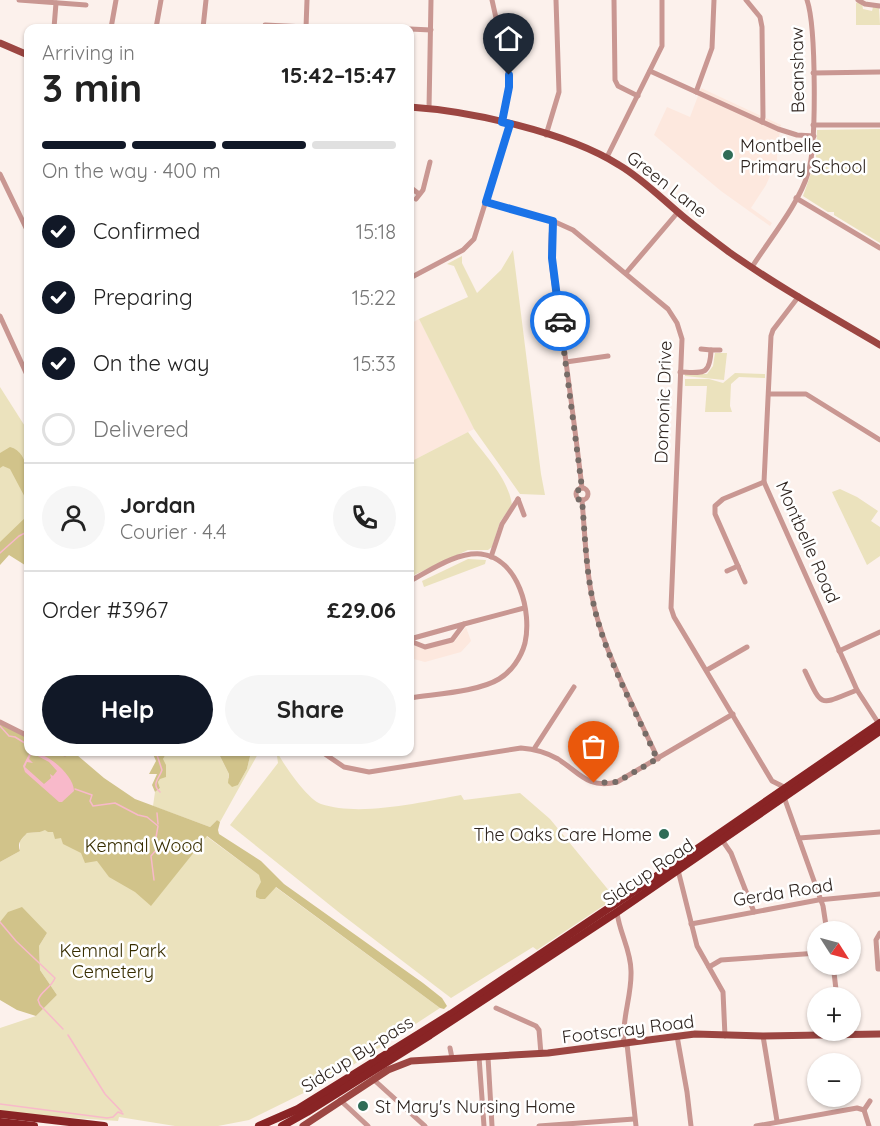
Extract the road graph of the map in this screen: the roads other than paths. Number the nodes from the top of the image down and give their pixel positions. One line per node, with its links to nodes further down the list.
1 (19, 0): 15 (street)
2 (116, 0): 19 (street)
3 (161, 0): 20 (street)
4 (206, 0): 21 (street)
5 (307, 0): 22 (street)
6 (431, 0): 24 (street)
7 (492, 0): 36 (street)
8 (556, 0): 39 (street)
9 (614, 0): 32 (street)
10 (662, 0): 28 (street)
11 (714, 0): 31 (street)
12 (747, 0): 35 (street)
13 (807, 0): 30 (street, Beanshaw)
14 (858, 0): 17 (street)
15 (56, 3): 16 (street); 18 (street)
16 (86, 5)
17 (880, 6)
18 (54, 24)
19 (112, 24)
20 (157, 24)
21 (203, 24)
22 (306, 24)
23 (414, 29): 24 (street)
24 (431, 30): 34 (street)
25 (2, 44): 26 (street); 27 (main road)
26 (0, 52)
27 (24, 53)
28 (650, 71): 31 (street); 32 (street)
29 (880, 72): 30 (street)
30 (813, 73): 37 (street, Beanshaw)
31 (696, 92): 35 (street)
32 (638, 96): 41 (street)
33 (414, 107): 34 (main road, Green Lane)
34 (429, 109): 36 (main road, Green Lane)
35 (762, 122): 40 (street)
36 (506, 123): 39 (main road, Green Lane); 46 (street)
37 (813, 125): 38 (street); 40 (street, Beanshaw)
38 (880, 125)
39 (546, 135): 41 (main road, Green Lane)
40 (813, 136): 45 (street, Beanshaw)
41 (607, 157): 47 (main road, Green Lane)
42 (430, 162): 44 (street)
43 (0, 174): 49 (street)
44 (414, 192)
45 (796, 198): 50 (street); 51 (street, Beanshaw)
46 (486, 202): 48 (street, Domonic Drive); 53 (street)
47 (678, 212): 51 (main road, Green Lane); 52 (street)
48 (553, 221): 52 (street, Domonic Drive); 61 (street)
49 (24, 224)
50 (880, 248)
51 (752, 267): 54 (main road, Green Lane)
52 (626, 273): 63 (street, Domonic Drive)
53 (414, 276)
54 (799, 296): 56 (main road, Green Lane); 64 (street, Montbelle Road)
55 (0, 316): 62 (street)
56 (880, 345)
57 (701, 349): 58 (street)
58 (711, 350): 59 (street); 63 (street)
59 (720, 350)
60 (608, 356): 61 (street)
61 (566, 362): 91 (street)
62 (24, 368)
63 (680, 372): 80 (street, Domonic Drive)
64 (769, 394): 65 (street); 66 (street, Montbelle Road)
65 (880, 440)
66 (764, 482): 69 (street); 79 (street, Montbelle Road)
67 (524, 514): 68 (street)
68 (491, 557): 71 (street); 73 (street)
69 (738, 566): 70 (street); 72 (street)
70 (727, 571)
71 (414, 579)
72 (745, 582)
73 (524, 608): 74 (street); 84 (street)
74 (464, 624): 76 (street); 77 (street)
75 (880, 632): 79 (street)
76 (414, 639)
77 (414, 642)
78 (747, 647): 80 (street)
79 (840, 651): 83 (street, Montbelle Road)
80 (707, 670): 85 (street, Domonic Drive)
81 (805, 671): 83 (street)
82 (574, 687): 89 (street)
83 (857, 690): 87 (street, Montbelle Road)
84 (414, 697)
85 (733, 714): 91 (street); 92 (street, Domonic Drive)
86 (0, 722): 88 (street)
87 (878, 724): 92 (highway, Sidcup Road); 93 (highway, Sidcup Road)
88 (24, 734)
89 (534, 749): 90 (street); 91 (street)
90 (327, 756)
91 (657, 759)
92 (786, 788): 110 (highway, Sidcup Road)
93 (784, 797): 95 (street); 96 (highway, Sidcup Road)
94 (880, 832): 95 (street)
95 (799, 838): 99 (street)
96 (722, 840): 97 (highway, Sidcup Road); 101 (street)
97 (678, 870): 100 (highway, Sidcup Road); 105 (street)
98 (880, 894): 99 (street, Gerda Road)
99 (821, 900): 101 (street, Gerda Road); 103 (street)
100 (617, 912): 102 (highway, Sidcup Road); 104 (street)
101 (754, 912): 105 (street, Gerda Road)
102 (608, 918): 104 (street); 115 (highway, Sidcup Road)
103 (825, 921)
104 (619, 924): 119 (street)
105 (691, 924): 108 (street)
106 (880, 933): 109 (street)
107 (807, 954): 108 (street)
108 (709, 967): 117 (street)
109 (880, 969)
110 (468, 1002): 135 (highway, Sidcup By-pass)
111 (496, 1008): 121 (street)
112 (861, 1033): 114 (main road, Footscray Road)
113 (807, 1034): 118 (main road, Footscray Road)
114 (880, 1034)
115 (430, 1035): 136 (highway, Sidcup By-pass)
116 (677, 1036): 117 (main road, Footscray Road); 119 (main road, Footscray Road); 144 (street)
117 (725, 1036): 118 (main road, Footscray Road)
118 (763, 1036): 130 (street)
119 (625, 1045): 121 (main road, Footscray Road); 129 (street)
120 (450, 1048): 123 (street)
121 (541, 1054): 122 (main road, Footscray Road)
122 (484, 1057): 123 (main road, Footscray Road); 140 (street); 141 (street)
123 (452, 1058): 124 (main road, Footscray Road)
124 (373, 1080): 125 (main road, Footscray Road); 139 (street)
125 (340, 1100): 137 (main road, Footscray Road); 138 (street)
126 (870, 1101): 127 (street)
127 (864, 1110): 130 (street); 146 (street)
128 (0, 1114): 134 (highway)
129 (634, 1119): 132 (street); 143 (street)
130 (777, 1121): 145 (street)
131 (0, 1122): 133 (highway)
132 (562, 1125): 142 (street)
133 (34, 1126)
134 (104, 1126)
135 (260, 1126)
136 (282, 1126)
137 (303, 1126)
138 (368, 1126)
139 (425, 1126)
140 (484, 1126)
141 (492, 1126)
142 (539, 1126)
143 (636, 1126)
144 (691, 1126)
145 (756, 1126)
146 (869, 1126)

